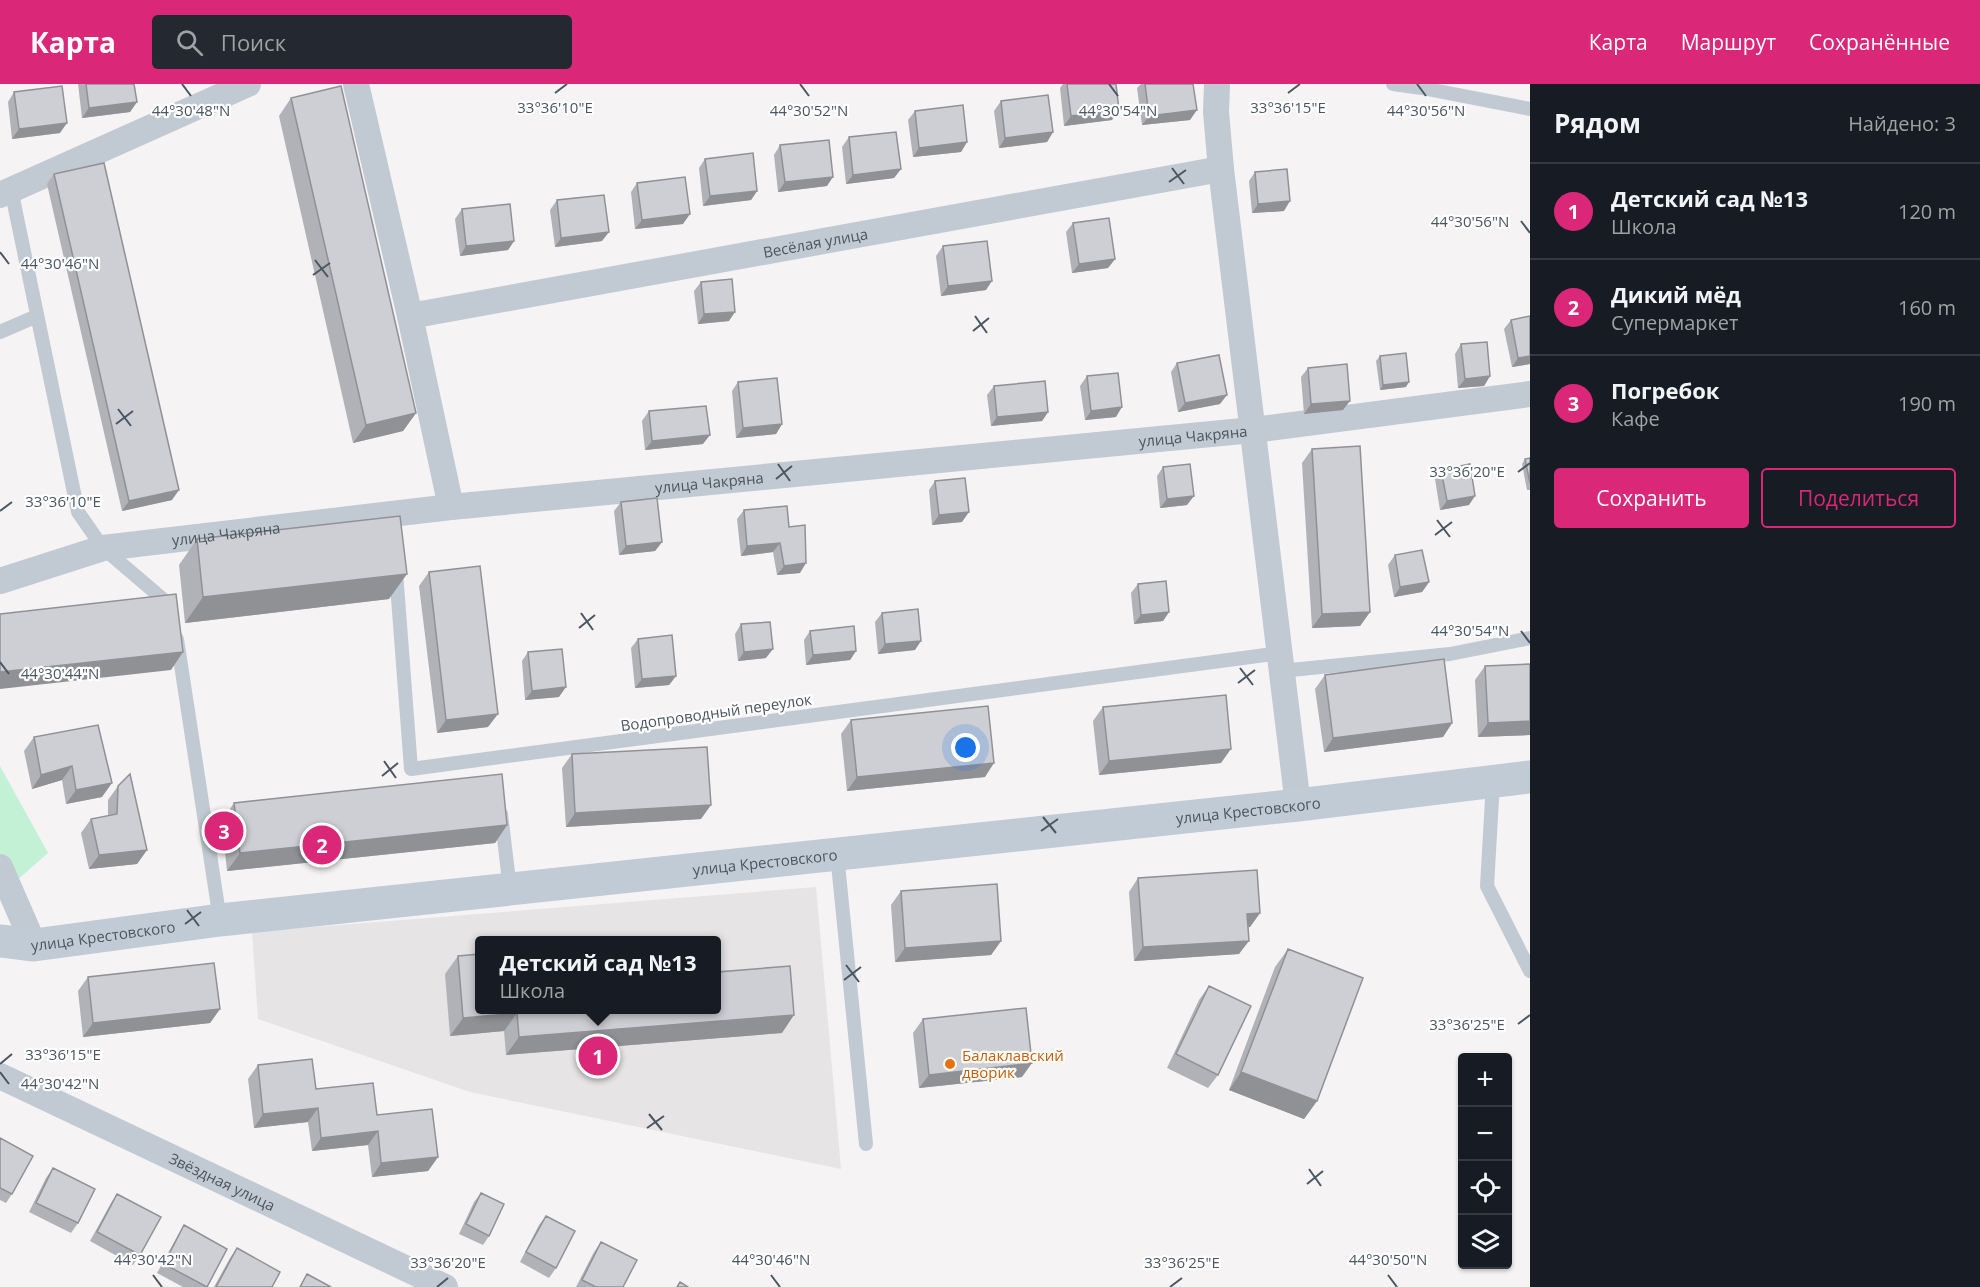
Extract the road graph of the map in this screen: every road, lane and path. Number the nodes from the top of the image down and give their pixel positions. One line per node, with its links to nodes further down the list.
1 (248, 84): 7 (street)
2 (356, 84): 9 (street)
3 (1217, 84): 6 (street)
4 (1393, 84): 5 (lane)
5 (1530, 109)
6 (1221, 169): 9 (street, Весёлая улица); 12 (street)
7 (5, 192): 8 (lane)
8 (37, 316): 10 (lane); 14 (lane)
9 (410, 316): 13 (street)
10 (0, 332)
11 (1530, 394): 12 (street, улица Чакряна)
12 (1253, 430): 13 (street, улица Чакряна); 18 (street)
13 (451, 507): 14 (street, улица Чакряна)
14 (103, 548): 16 (street, улица Чакряна); 26 (lane)
15 (395, 560): 18 (lane, Водопроводный переулок)
16 (0, 581)
17 (1530, 638): 18 (lane, Водопроводный переулок)
18 (1281, 662): 22 (street)
19 (1530, 777): 20 (main road, улица Крестовского)
20 (1493, 782): 22 (main road, улица Крестовского); 29 (lane)
21 (500, 802): 25 (lane)
22 (1298, 805): 23 (main road, улица Крестовского)
23 (837, 855): 25 (main road, улица Крестовского); 31 (lane)
24 (0, 867): 28 (street)
25 (510, 890): 26 (main road, улица Крестовского)
26 (220, 920): 28 (main road, улица Крестовского)
27 (0, 941): 28 (main road, улица Крестовского)
28 (34, 945)
29 (1530, 971)
30 (0, 1076): 32 (street, Звёздная улица)
31 (866, 1144)
32 (445, 1287)

